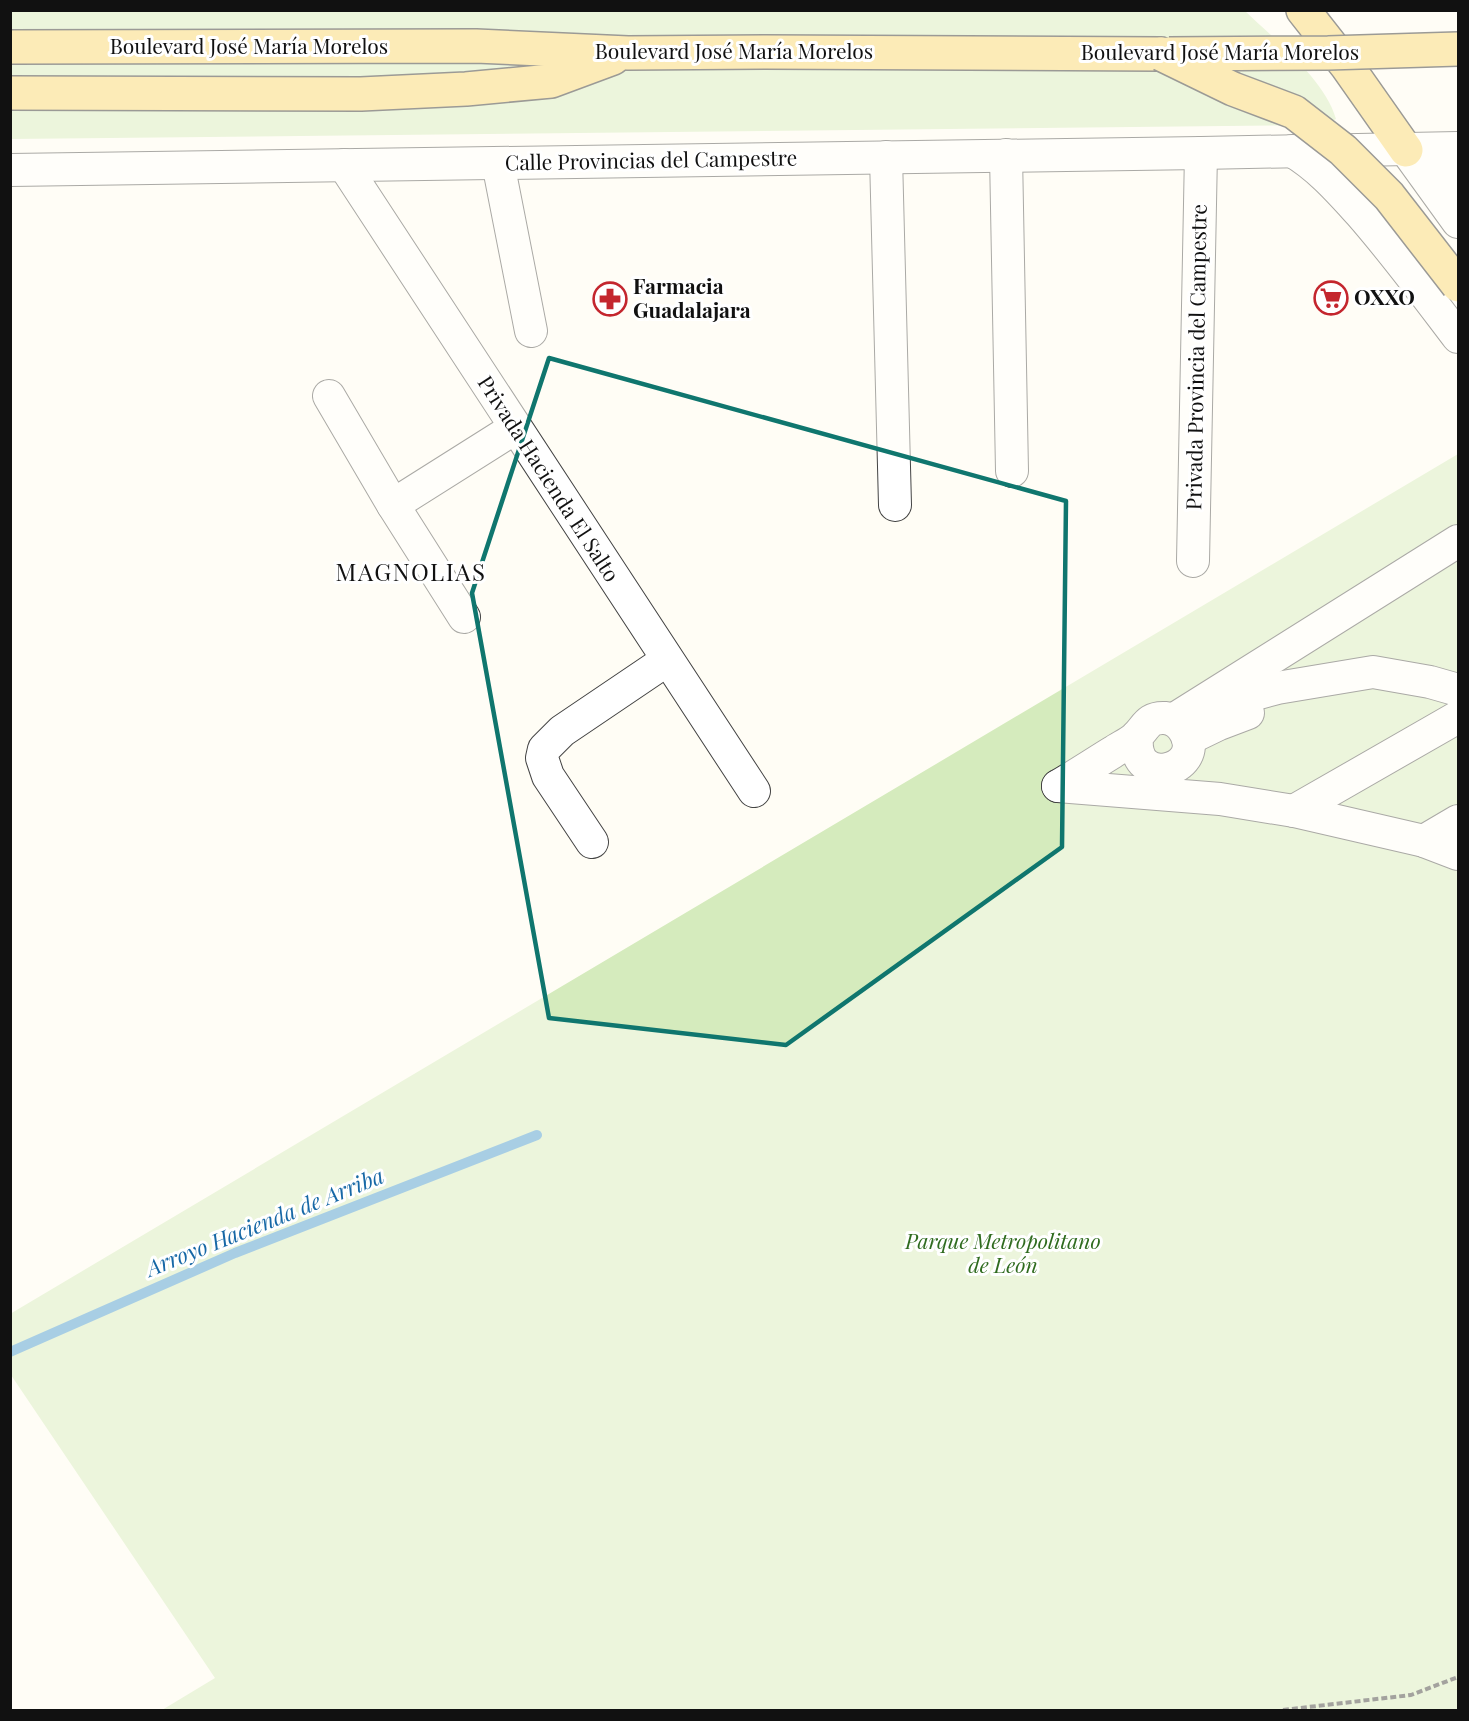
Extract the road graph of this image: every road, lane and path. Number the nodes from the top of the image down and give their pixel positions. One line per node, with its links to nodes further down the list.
1 (1304, 10): 8 (main road)
2 (10, 47): 4 (main road, Boulevard José María Morelos)
3 (1458, 49): 5 (main road, Boulevard José María Morelos, bridge)
4 (628, 53): 5 (main road, Boulevard José María Morelos); 6 (main road)
5 (1161, 54): 18 (main road, bridge)
6 (10, 93)
7 (1458, 148): 8 (street, Calle Provincias del Campestre)
8 (1407, 150): 9 (street, Calle Provincias del Campestre); 16 (street); 17 (street)
9 (1292, 151): 10 (street, Calle Provincias del Campestre); 20 (street)
10 (1201, 153): 11 (street, Calle Provincias del Campestre); 27 (street, Privada Provincia del Campestre)
11 (1006, 155): 12 (street, Calle Provincias del Campestre); 23 (street)
12 (886, 157): 13 (street, Calle Provincias del Campestre); 25 (street)
13 (498, 163): 14 (street, Calle Provincias del Campestre); 19 (street)
14 (344, 165): 15 (street, Calle Provincias del Campestre); 22 (street, Privada Hacienda El Salto)
15 (10, 170)
16 (1458, 179)
17 (1458, 222)
18 (1458, 285)
19 (531, 331)
20 (1458, 337)
21 (329, 396): 24 (street)
22 (515, 428): 24 (street); 29 (street, Privada Hacienda El Salto)
23 (1012, 471)
24 (393, 505): 28 (street)
25 (895, 505)
26 (1458, 541): 33 (street)
27 (1193, 561)
28 (464, 617)
29 (667, 660): 36 (street, Privada Hacienda El Salto); 40 (street)
30 (1458, 690): 33 (street)
31 (1458, 711): 33 (street)
32 (1458, 717): 37 (street)
33 (1180, 728): 34 (street); 35 (street)
34 (1137, 737): 35 (street); 35 (street)
35 (1178, 782): 37 (street)
36 (754, 791)
37 (1294, 811): 39 (street)
38 (1458, 821): 39 (street)
39 (1424, 841): 41 (street)
40 (592, 842)
41 (1458, 854)
42 (1458, 1677): 43 (path)
43 (1282, 1710)

